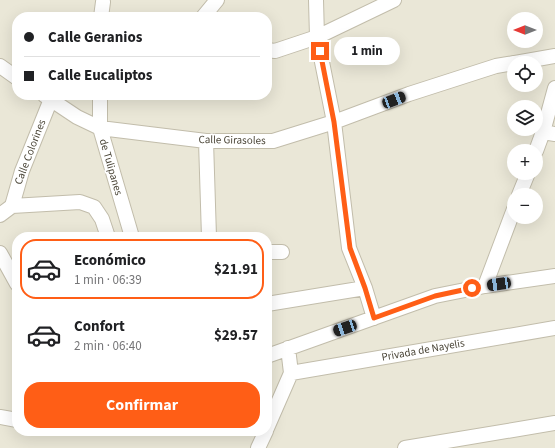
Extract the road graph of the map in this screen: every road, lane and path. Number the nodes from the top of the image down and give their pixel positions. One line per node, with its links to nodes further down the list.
1 (217, 0): 6 (street)
2 (316, 0): 7 (street)
3 (394, 0): 7 (street)
4 (102, 2): 5 (street)
5 (101, 12)
6 (207, 12)
7 (317, 37): 8 (street); 18 (street)
8 (272, 51)
9 (555, 56): 10 (street, Calle Girasoles)
10 (543, 58)
11 (507, 64): 18 (street, Calle Girasoles)
12 (0, 66): 13 (street)
13 (12, 74)
14 (555, 88): 20 (street)
15 (46, 100): 23 (street, Calle Colorines)
16 (52, 100): 19 (street, Calle Girasoles)
17 (100, 100): 19 (street, de Tulipanes)
18 (334, 122): 21 (street, Calle Girasoles); 33 (street)
19 (100, 128): 21 (street, Calle Girasoles); 27 (street, de Tulipanes)
20 (549, 133): 22 (street)
21 (206, 141): 28 (street)
22 (541, 144)
23 (12, 206): 24 (street); 26 (street)
24 (0, 215)
25 (508, 224): 32 (street)
26 (106, 232)
27 (131, 232)
28 (209, 232)
29 (0, 253): 30 (street)
30 (12, 275)
31 (555, 276): 32 (street)
32 (485, 286): 35 (street)
33 (365, 288): 34 (street); 35 (street)
34 (272, 303)
35 (374, 318): 37 (street)
36 (555, 328): 39 (street, Privada de Nayelis)
37 (288, 348): 38 (street); 39 (street)
38 (272, 354)
39 (291, 373): 41 (street)
40 (0, 417): 42 (street)
41 (272, 417)
42 (12, 419)
43 (555, 423): 46 (street)
44 (264, 436): 45 (street)
45 (258, 448)
46 (405, 448)

